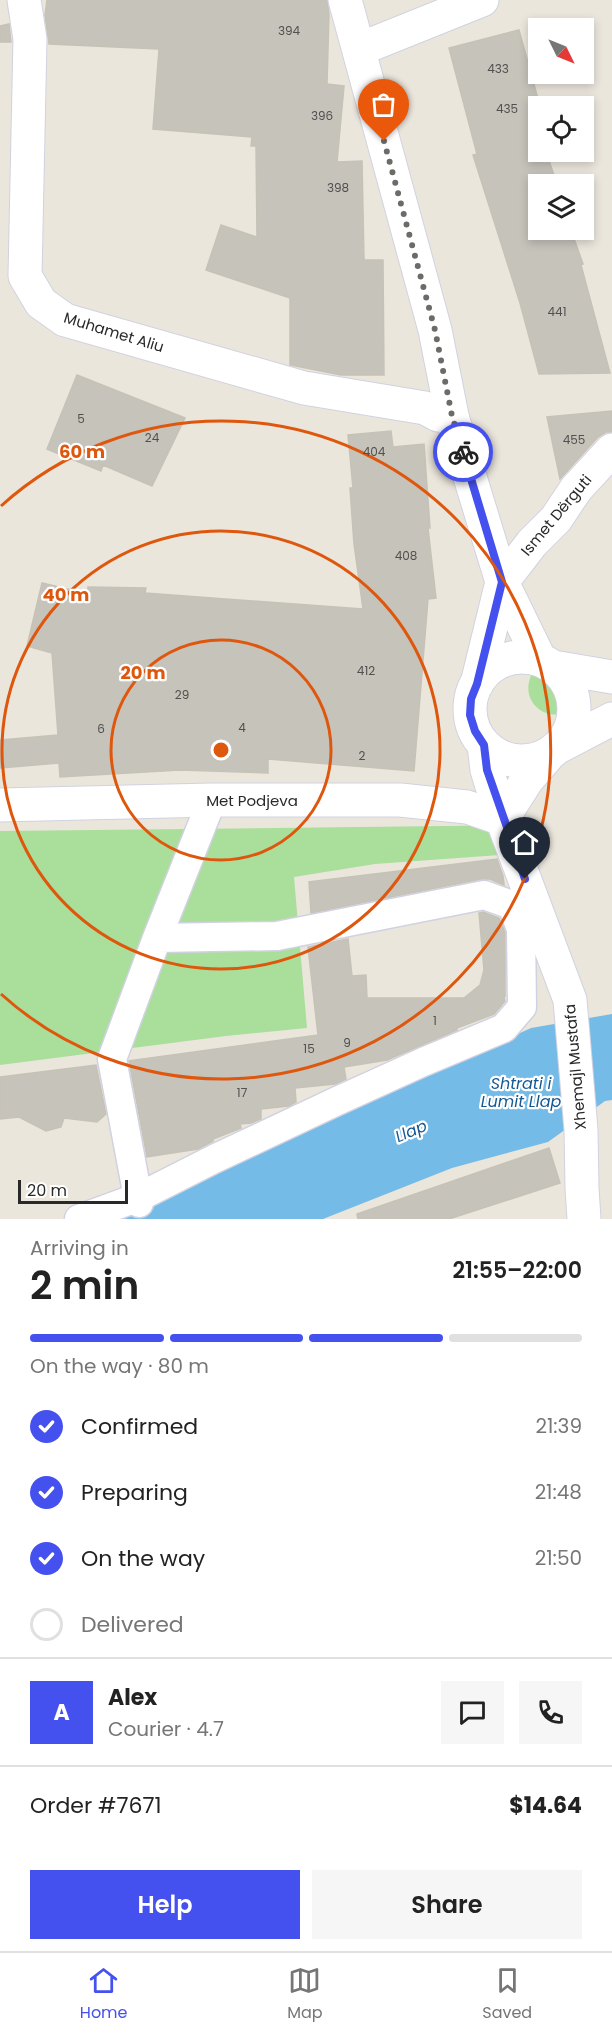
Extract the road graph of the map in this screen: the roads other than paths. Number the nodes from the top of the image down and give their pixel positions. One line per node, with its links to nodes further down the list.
1 (24, 0): 5 (main road, Muhamet Aliu)
2 (345, 0): 4 (main road)
3 (482, 0): 4 (main road)
4 (360, 49): 5 (main road)
5 (452, 416): 7 (main road)
6 (612, 450): 7 (main road, Ismet Dërguti)
7 (502, 582): 8 (main road); 10 (main road)
8 (547, 664): 9 (main road); 10 (main road); 13 (main road)
9 (612, 677)
10 (477, 684): 12 (main road)
11 (612, 719): 13 (main road)
12 (484, 745): 13 (main road); 16 (main road, Xhemajl Mustafa)
13 (555, 750): 16 (main road)
14 (212, 800): 15 (main road, Met Podjeva); 16 (main road, Met Podjeva); 17 (street)
15 (0, 805)
16 (502, 819): 20 (main road, Xhemajl Mustafa)
17 (157, 938): 18 (street); 18 (street)
18 (139, 1200): 19 (street)
19 (79, 1219)
20 (585, 1219)

